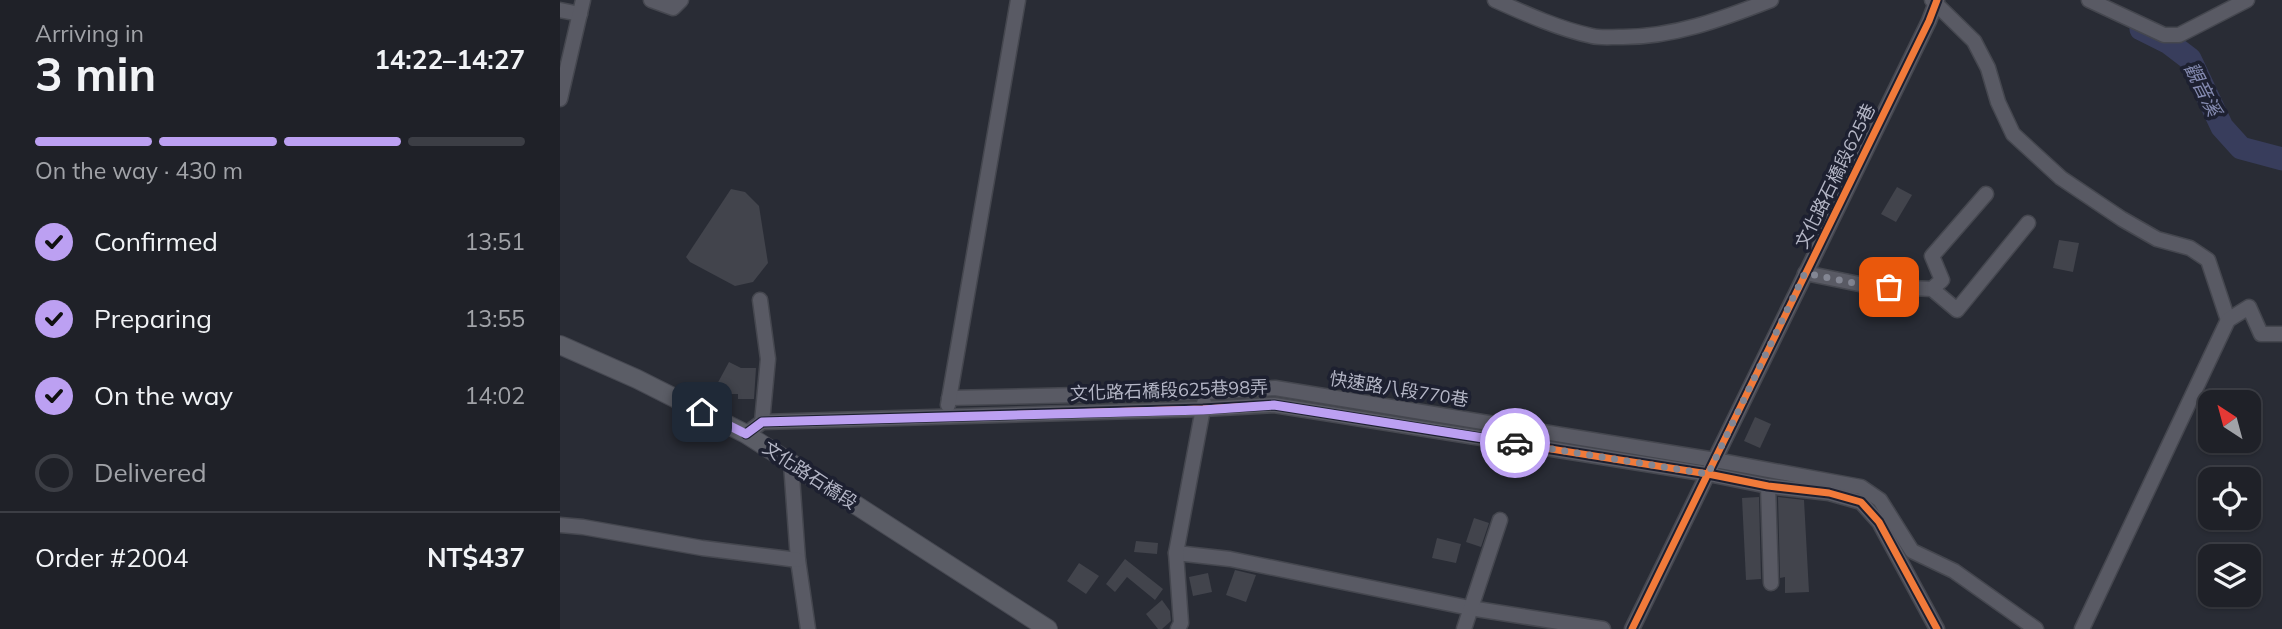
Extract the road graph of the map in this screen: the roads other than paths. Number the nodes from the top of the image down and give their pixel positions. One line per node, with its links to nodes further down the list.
1 (651, 0): 2 (street)
2 (681, 0)
3 (1018, 0): 21 (street)
4 (1495, 0): 5 (street)
5 (1771, 0)
6 (2089, 0): 7 (street)
7 (2247, 0)
8 (1935, 1): 14 (street, 文化路石橋段625巷); 17 (street)
9 (582, 7): 10 (street); 11 (street)
10 (560, 10)
11 (560, 99)
12 (1986, 194): 15 (street)
13 (2028, 223): 15 (street)
14 (1805, 273): 15 (street); 27 (street, 文化路石橋段625巷)
15 (1932, 289)
16 (760, 300): 24 (street)
17 (2228, 320): 18 (street); 43 (street)
18 (2282, 334)
19 (560, 345): 25 (main road, 文化路石橋段)
20 (1206, 392): 21 (street, 快速路八段770巷); 22 (street); 27 (street, 快速路八段770巷)
21 (949, 398): 23 (street)
22 (1203, 410): 23 (street, 文化路石橋段625巷98弄); 27 (street, 文化路石橋段625巷98弄); 31 (street)
23 (946, 417): 24 (street, 文化路石橋段625巷98弄)
24 (762, 422): 25 (street)
25 (746, 434): 26 (main road, 文化路石橋段)
26 (791, 463): 32 (street); 36 (main road, 文化路石橋段)
27 (1712, 467): 28 (street, 文化路石橋段625巷98弄); 40 (street, 文化路石橋段625巷); 42 (street, 快速路八段770巷)
28 (1768, 486): 33 (street); 41 (street, 文化路石橋段625巷98弄)
29 (1500, 520): 34 (street)
30 (560, 526): 32 (street)
31 (1176, 553): 34 (street); 37 (street)
32 (798, 560): 35 (street)
33 (1771, 583)
34 (1470, 608): 38 (street); 39 (street)
35 (808, 629)
36 (1048, 629)
37 (1178, 629)
38 (1464, 629)
39 (1603, 629)
40 (1632, 629)
41 (1937, 629)
42 (2036, 629)
43 (2082, 629)

